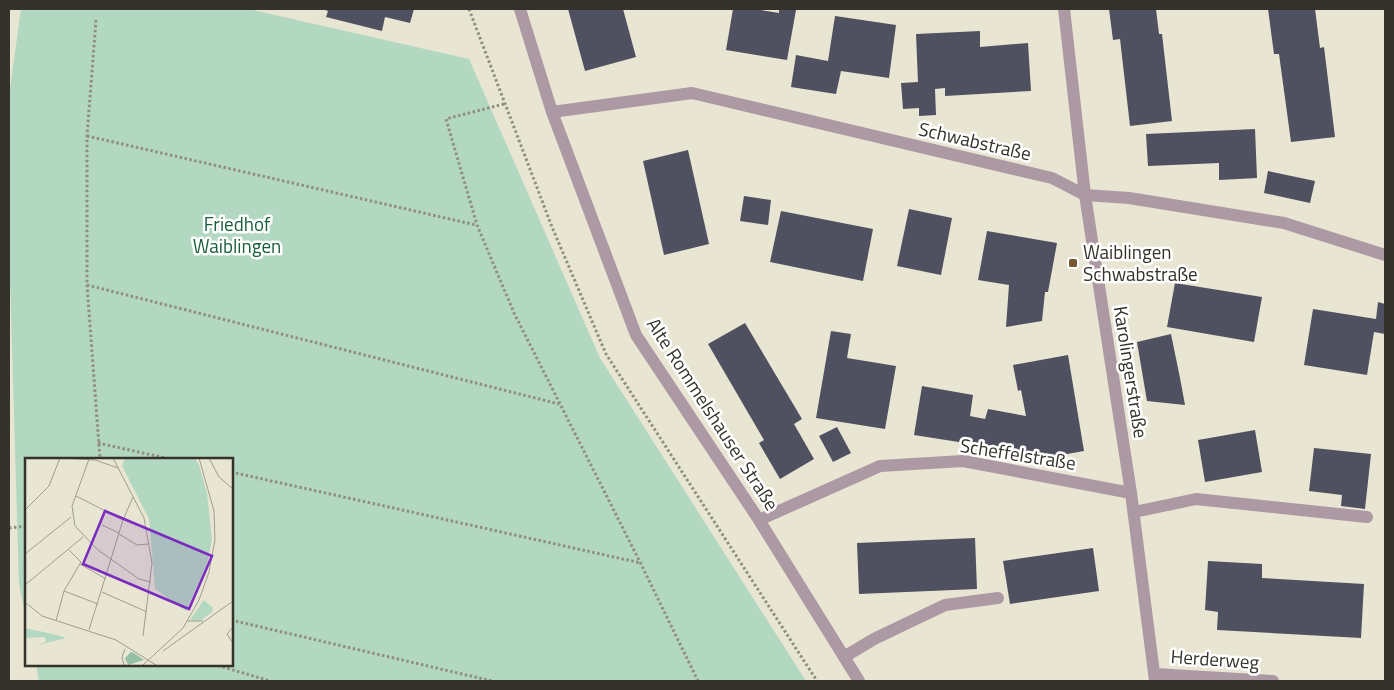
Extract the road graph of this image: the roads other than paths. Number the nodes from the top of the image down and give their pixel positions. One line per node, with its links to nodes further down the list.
1 (520, 9): 3 (street, Alte Rommelshauser Straße)
2 (1064, 9): 4 (street, Karolingerstraße)
3 (552, 112): 4 (street, Schwabstraße); 9 (street, Alte Rommelshauser Straße)
4 (1085, 195): 5 (street, Schwabstraße); 6 (street, Karolingerstraße)
5 (1385, 255)
6 (1131, 493): 7 (street, Karolingerstraße); 9 (street, Scheffelstraße)
7 (1134, 512): 8 (street); 12 (street, Karolingerstraße)
8 (1368, 517)
9 (759, 520): 11 (street, Alte Rommelshauser Straße)
10 (998, 598): 11 (street)
11 (844, 658): 13 (street, Alte Rommelshauser Straße)
12 (1155, 678): 14 (street, Herderweg)
13 (859, 681)
14 (1273, 681)

